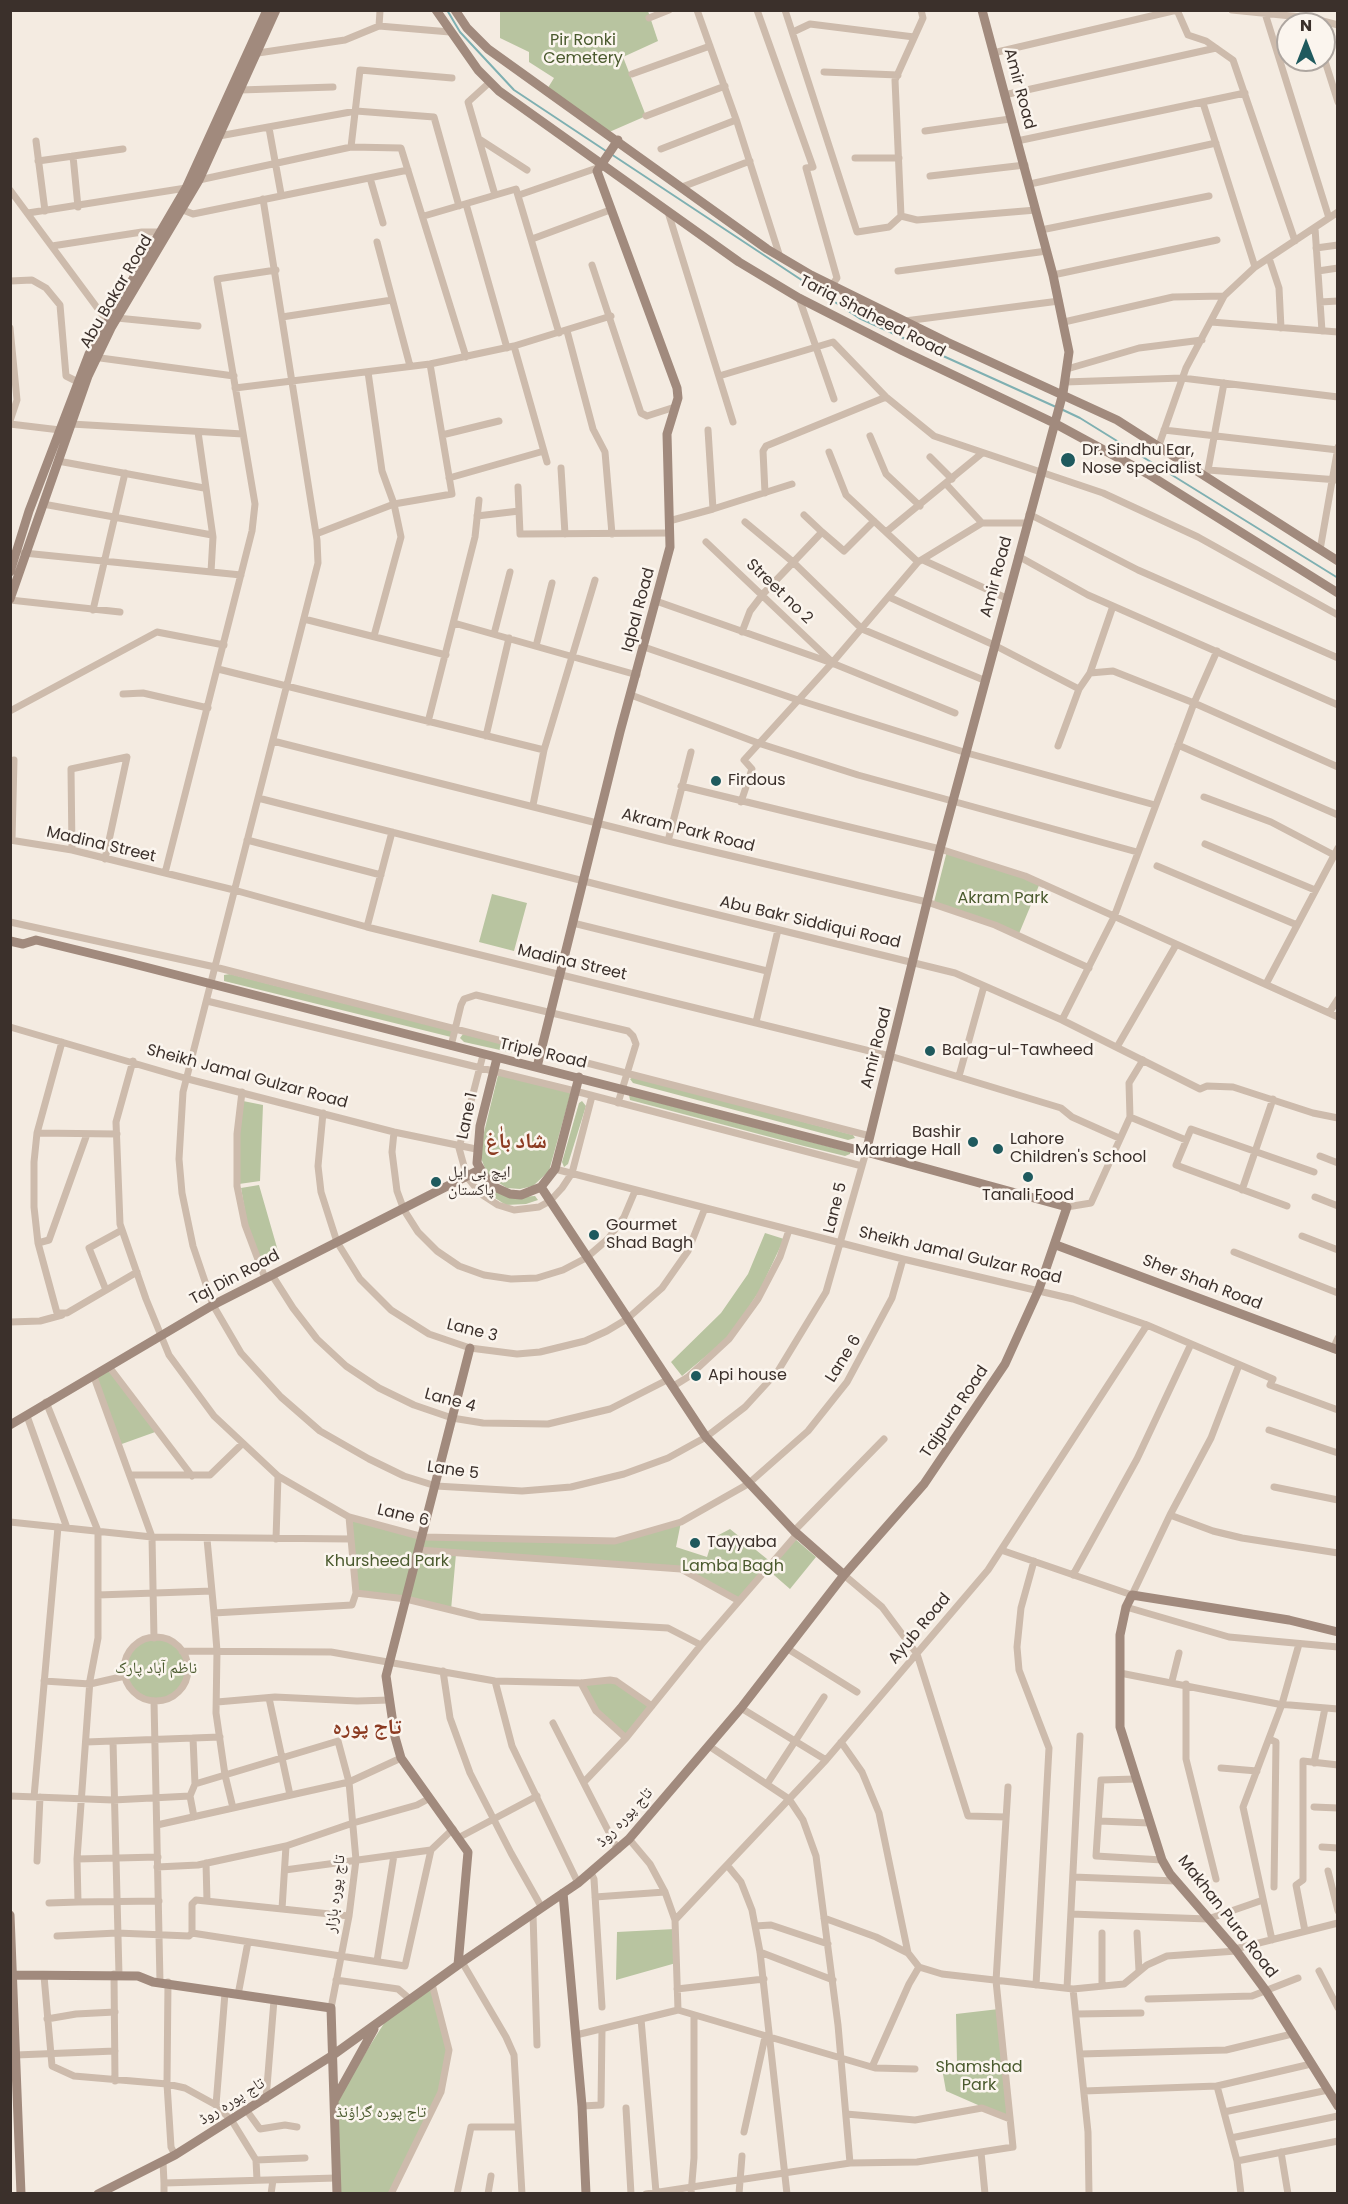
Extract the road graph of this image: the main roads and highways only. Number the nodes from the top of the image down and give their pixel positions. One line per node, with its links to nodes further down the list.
1 (267, 10): 8 (main road, Abu Bakar Road)
2 (276, 10): 8 (main road, Abu Bakar Road)
3 (436, 10): 7 (main road, Tariq Shaheed Road)
4 (455, 10): 6 (main road, Tariq Shaheed Road)
5 (982, 10): 11 (main road, Amir Road)
6 (617, 141): 7 (main road); 11 (main road, Tariq Shaheed Road)
7 (600, 165): 12 (main road, Tariq Shaheed Road); 21 (main road, Iqbal Road)
8 (179, 208): 9 (main road, Abu Bakar Road); 9 (main road, Abu Bakar Road)
9 (112, 320): 10 (main road, Abu Bakar Road)
10 (92, 357): 13 (main road, Abu Bakar Road); 13 (main road, Abu Bakar Road)
11 (1062, 395): 12 (main road, Amir Road); 15 (main road, Tariq Shaheed Road)
12 (1055, 421): 17 (main road, Tariq Shaheed Road); 23 (main road, Amir Road)
13 (59, 445): 14 (main road, Abu Bakar Road); 14 (main road, Abu Bakar Road)
14 (17, 555): 16 (main road, Abu Bakar Road); 18 (main road, Abu Bakar Road)
15 (1338, 561)
16 (10, 572)
17 (1338, 593)
18 (10, 600)
19 (10, 941): 20 (main road, Triple Road)
20 (497, 1058): 21 (main road, Triple Road); 24 (main road, Lane 1)
21 (537, 1067): 22 (main road, Triple Road)
22 (579, 1077): 23 (main road, Triple Road); 25 (main road)
23 (866, 1152): 26 (main road, Triple Road)
24 (479, 1170): 25 (main road); 30 (main road, Taj Din Road)
25 (541, 1187): 31 (main road)
26 (1067, 1207): 27 (main road, Tajpura Road)
27 (1056, 1245): 29 (main road, Sher Shah Road); 31 (main road, Tajpura Road)
28 (470, 1348): 35 (main road)
29 (1336, 1349)
30 (10, 1425)
31 (844, 1575): 33 (main road, تاج پورہ روڈ)
32 (1338, 1632): 41 (main road, Makhan Pura Road)
33 (563, 1893): 35 (main road, تاج پورہ روڈ); 46 (main road)
34 (10, 1915): 36 (main road)
35 (460, 1964): 37 (main road, تاج پورہ روڈ)
36 (12, 1975): 38 (main road); 39 (main road)
37 (376, 2026): 38 (main road, تاج پورہ روڈ); 40 (main road, تاج پورہ روڈ)
38 (333, 2055): 40 (main road); 44 (main road, تاج پورہ روڈ)
39 (14, 2078): 42 (main road)
40 (334, 2101): 45 (main road)
41 (1338, 2106)
42 (15, 2144): 43 (main road)
43 (21, 2193)
44 (98, 2193)
45 (337, 2193)
46 (586, 2193)

